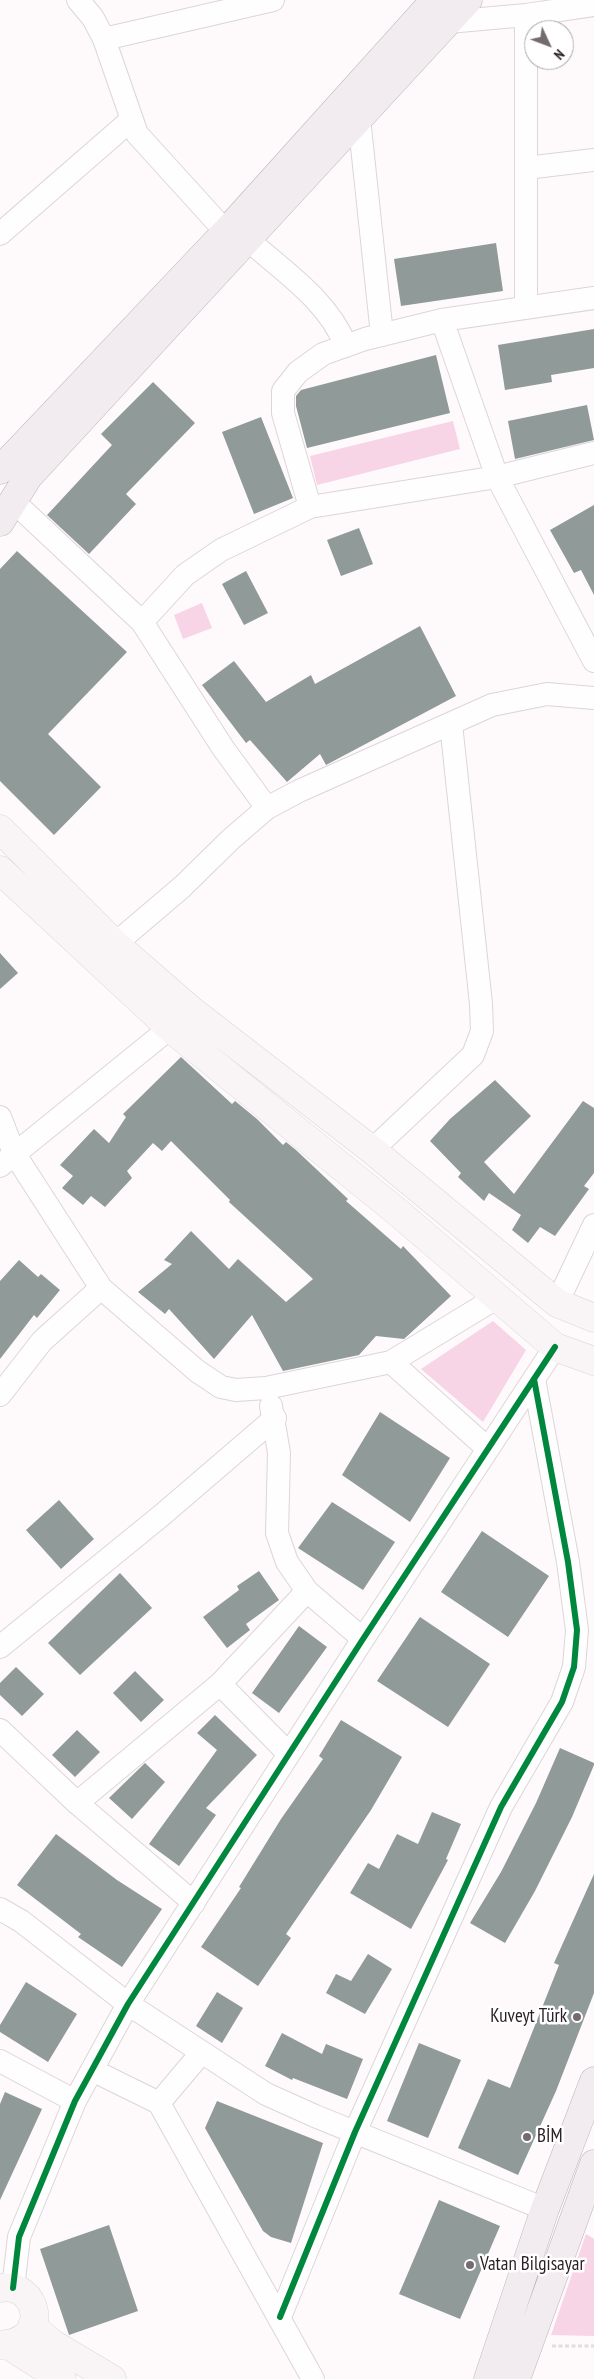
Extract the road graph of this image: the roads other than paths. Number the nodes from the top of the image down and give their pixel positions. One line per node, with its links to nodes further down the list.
1 (78, 0): 7 (street)
2 (273, 0): 7 (street)
3 (468, 0): 5 (main road)
4 (594, 5): 6 (street)
5 (442, 11): 6 (street); 8 (main road); 13 (main road)
6 (526, 15): 11 (street)
7 (104, 39): 9 (street)
8 (359, 118): 13 (main road); 17 (street)
9 (131, 120): 12 (street); 13 (street)
10 (594, 160): 11 (street)
11 (526, 168): 15 (street)
12 (0, 234)
13 (236, 236): 18 (street); 20 (main road)
14 (594, 298): 15 (street)
15 (526, 308): 16 (street)
16 (442, 320): 17 (street); 21 (street)
17 (382, 334): 18 (street)
18 (346, 346): 22 (street)
19 (594, 453): 21 (street)
20 (8, 466): 23 (main road)
21 (497, 477): 22 (street); 25 (street)
22 (310, 507): 24 (street)
23 (7, 512): 24 (street)
24 (142, 622): 28 (street)
25 (594, 661)
26 (594, 698): 27 (street)
27 (451, 724): 28 (street); 34 (street)
28 (267, 808): 31 (street)
29 (0, 829): 31 (main road)
30 (0, 870): 32 (main road)
31 (115, 944): 34 (main road)
32 (170, 1028): 35 (street); 38 (main road)
33 (0, 1117): 35 (street)
34 (372, 1150): 39 (main road)
35 (7, 1160): 37 (street)
36 (594, 1225): 39 (street)
37 (101, 1288): 45 (street); 46 (street)
38 (496, 1298): 41 (main road); 43 (street)
39 (557, 1303): 40 (main road)
40 (594, 1318)
41 (555, 1347): 42 (main road); 44 (street)
42 (594, 1361)
43 (391, 1362): 45 (street); 48 (street)
44 (534, 1379): 48 (street); 50 (street)
45 (266, 1388): 47 (street)
46 (0, 1395)
47 (274, 1418): 49 (street); 52 (street)
48 (487, 1448): 51 (street)
49 (307, 1591): 51 (street); 53 (street)
50 (585, 1633): 66 (street)
51 (363, 1638): 55 (street)
52 (0, 1647)
53 (220, 1684): 55 (street); 56 (street)
54 (0, 1730): 56 (street)
55 (290, 1754): 57 (street)
56 (77, 1804): 57 (street)
57 (194, 1903): 59 (street)
58 (0, 1909): 59 (street)
59 (128, 2004): 60 (street); 62 (street)
60 (202, 2052): 65 (street); 66 (street)
61 (0, 2061): 64 (street)
62 (92, 2070): 64 (street); 65 (street)
63 (594, 2081): 68 (main road)
64 (75, 2101): 69 (street)
65 (159, 2103): 70 (street)
66 (355, 2132): 68 (street); 70 (street)
67 (592, 2178): 77 (main road)
68 (544, 2209): 76 (main road)
69 (6, 2288): 71 (main road)
70 (280, 2317): 75 (street)
71 (32, 2326): 72 (main road); 74 (main road)
72 (3, 2344): 73 (main road)
73 (62, 2379)
74 (112, 2379)
75 (313, 2379)
76 (488, 2379)
77 (516, 2379)

